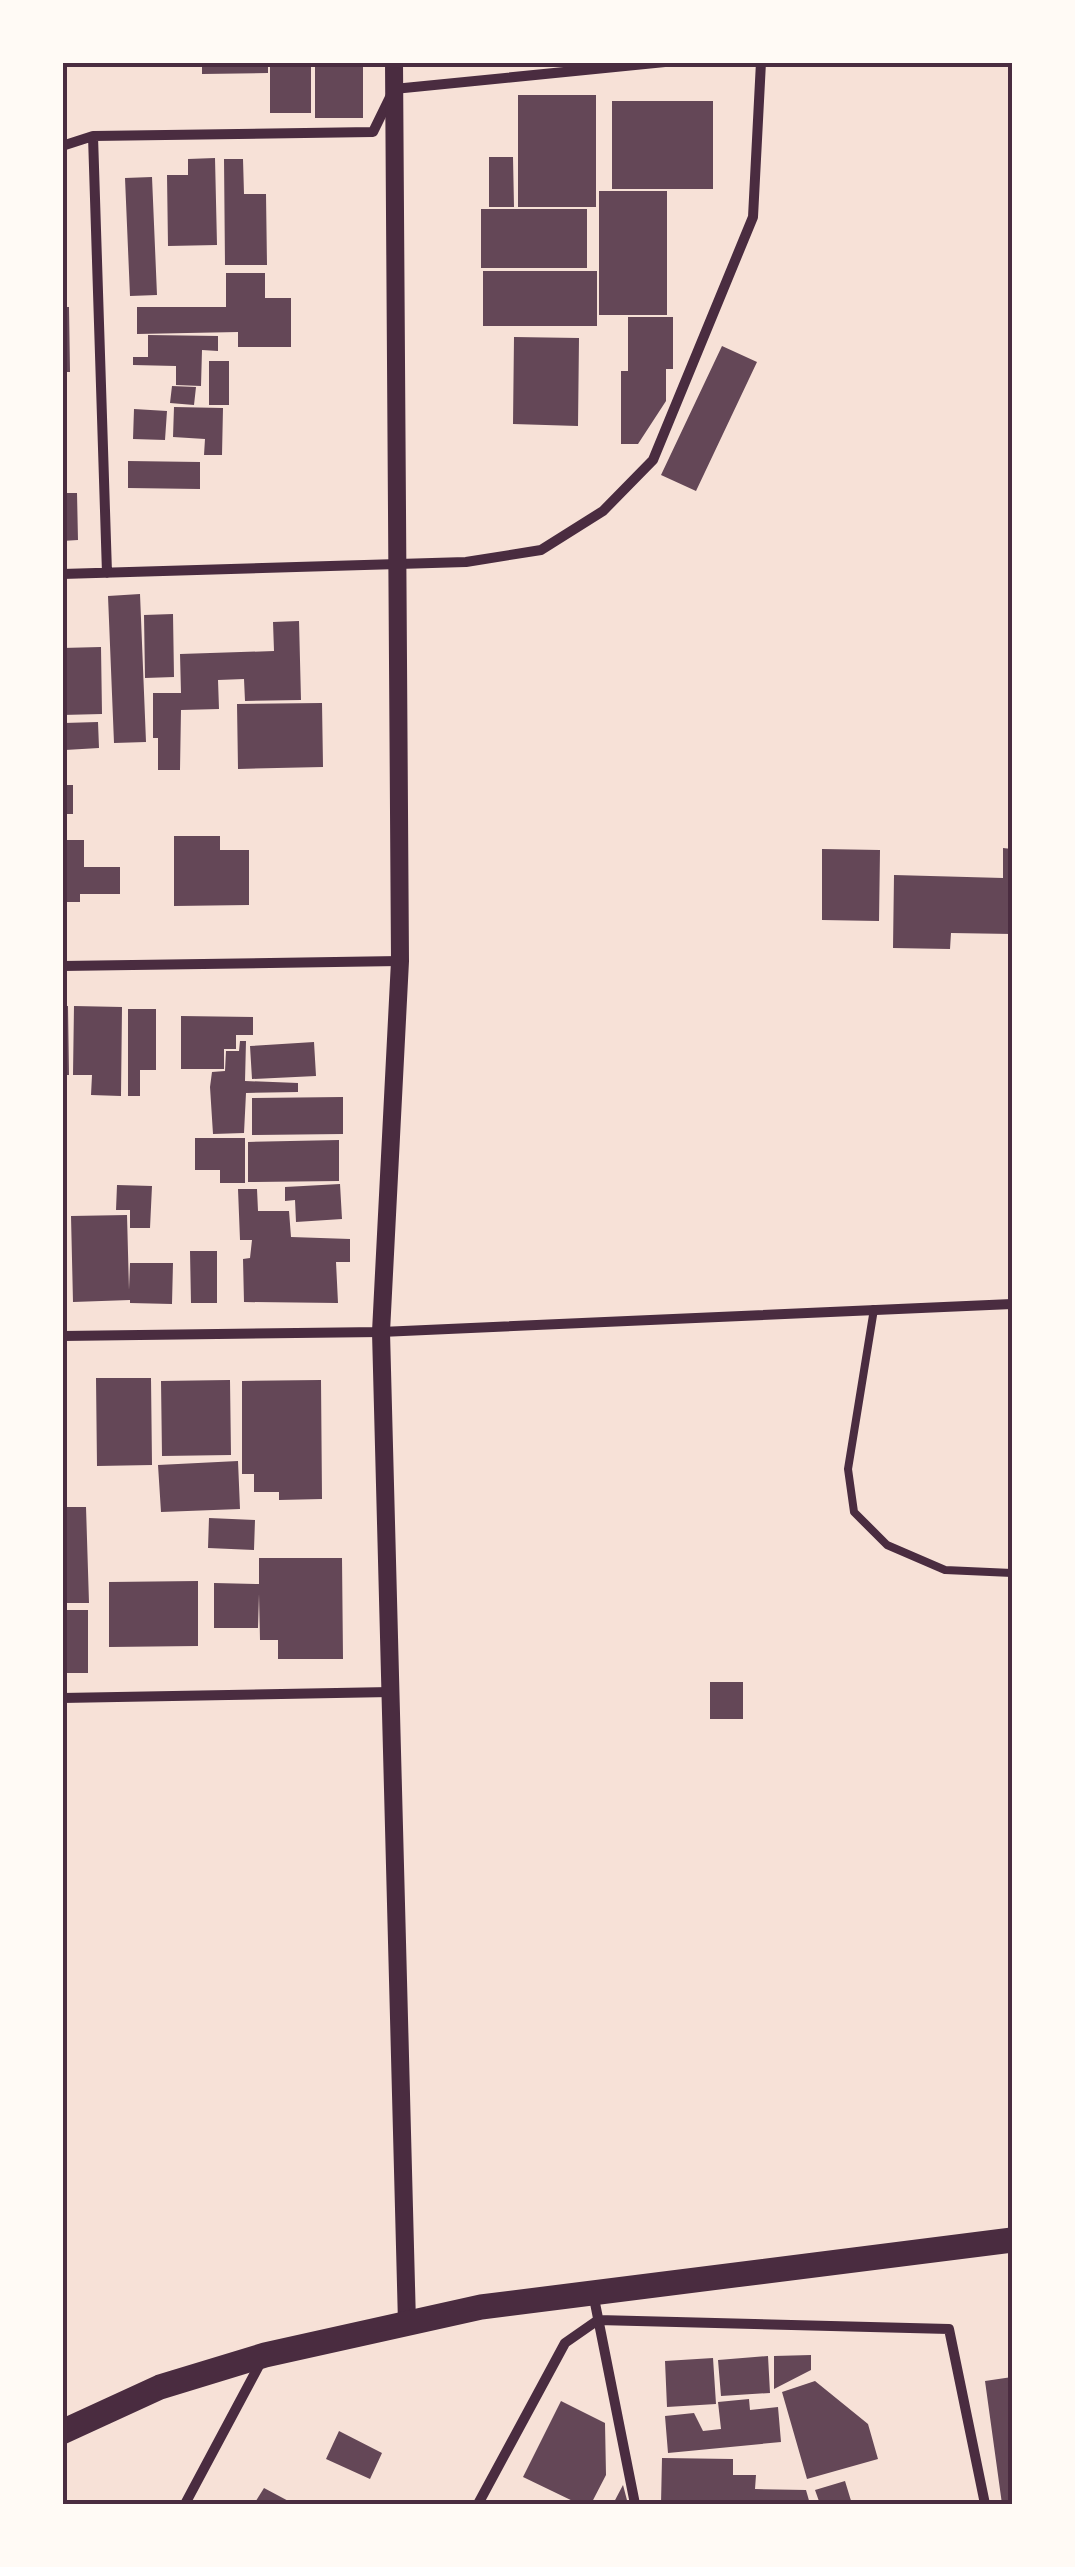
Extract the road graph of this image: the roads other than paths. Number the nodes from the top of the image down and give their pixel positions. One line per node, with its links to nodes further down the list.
1 (394, 62): 4 (street)
2 (665, 62): 4 (street)
3 (761, 62): 7 (street)
4 (394, 89): 5 (street); 7 (street)
5 (93, 136): 6 (street); 8 (street)
6 (62, 146)
7 (398, 564): 8 (street); 10 (street)
8 (107, 573): 9 (street)
9 (62, 574)
10 (400, 961): 11 (street); 14 (street)
11 (62, 966)
12 (1012, 1304): 13 (street)
13 (874, 1310): 14 (street); 16 (lane)
14 (381, 1332): 15 (street); 17 (street)
15 (62, 1336)
16 (1012, 1573)
17 (391, 1692): 18 (street); 22 (street)
18 (62, 1698)
19 (1012, 2240): 20 (main road)
20 (592, 2292): 21 (street); 22 (main road)
21 (598, 2320): 26 (street); 27 (street); 28 (street)
22 (407, 2323): 23 (main road)
23 (265, 2355): 24 (main road); 25 (street)
24 (62, 2432)
25 (184, 2504)
26 (478, 2504)
27 (635, 2504)
28 (985, 2504)

